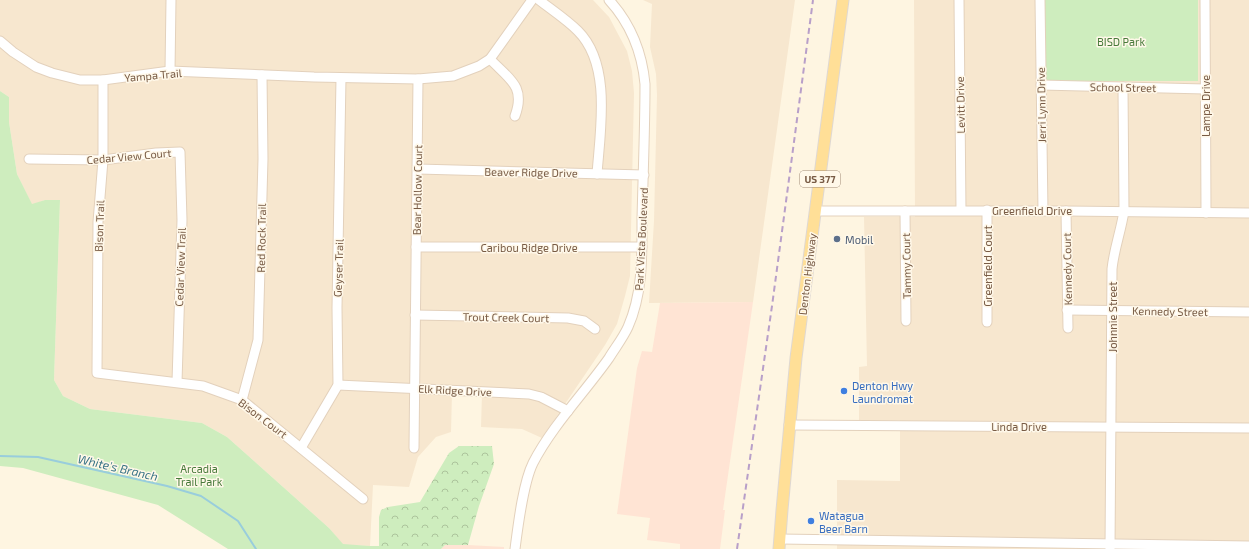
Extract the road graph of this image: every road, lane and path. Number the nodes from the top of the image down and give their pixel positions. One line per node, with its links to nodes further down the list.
1 (171, 0): 11 (street)
2 (532, 0): 10 (street)
3 (539, 0): 24 (street)
4 (610, 0): 25 (street, Park Vista Boulevard)
5 (843, 0): 30 (main road, Denton Highway / US 377)
6 (959, 0): 26 (street, Levitt Drive)
7 (1040, 0): 16 (street, Jerri Lynn Drive)
8 (1205, 0): 18 (street, Lampe Drive)
9 (0, 41): 15 (street, Yampa Trail)
10 (490, 59): 14 (street); 19 (street)
11 (170, 71): 12 (street, Yampa Trail); 15 (street, Yampa Trail)
12 (262, 75): 13 (street, Yampa Trail); 49 (street, Red Rock Trail)
13 (341, 78): 14 (street, Yampa Trail); 47 (street, Geyser Trail)
14 (414, 79): 23 (street, Bear Hollow Court)
15 (103, 80): 22 (street, Bison Trail)
16 (1041, 85): 17 (street, School Street); 28 (street, Jerri Lynn Drive)
17 (1123, 87): 18 (street, School Street); 32 (street, Johnnie Street)
18 (1205, 89): 33 (street, Lampe Drive)
19 (515, 116)
20 (180, 152): 22 (street, Cedar View Court); 46 (street, Cedar View Trail)
21 (29, 159): 22 (street, Cedar View Court)
22 (102, 160): 45 (street, Bison Trail)
23 (418, 169): 24 (street, Beaver Ridge Drive); 35 (street, Bear Hollow Court)
24 (598, 174): 25 (street, Beaver Ridge Drive)
25 (644, 175): 36 (street, Park Vista Boulevard)
26 (961, 210): 27 (street, Greenfield Drive); 31 (street, Greenfield Drive)
27 (987, 210): 28 (street, Greenfield Drive); 42 (street, Greenfield Court)
28 (1043, 210): 29 (street, Greenfield Drive)
29 (1066, 210): 32 (street, Greenfield Drive); 37 (street, Kennedy Court)
30 (815, 211): 31 (street, Greenfield Drive); 51 (main road, Denton Highway / US 377)
31 (905, 211): 41 (street, Tammy Court)
32 (1124, 211): 33 (street, Greenfield Drive); 38 (street, Johnnie Street)
33 (1206, 212): 34 (street, Greenfield Drive)
34 (1249, 213)
35 (416, 247): 36 (street, Caribou Ridge Drive); 40 (street, Bear Hollow Court)
36 (642, 247): 50 (street, Park Vista Boulevard)
37 (1067, 310): 38 (street, Kennedy Street); 43 (street, Kennedy Court)
38 (1112, 310): 39 (street, Kennedy Street); 52 (street, Johnnie Street)
39 (1249, 312)
40 (415, 315): 44 (street, Trout Creek Court); 48 (street, Bear Hollow Court)
41 (906, 321)
42 (987, 322)
43 (1068, 328)
44 (595, 329)
45 (97, 372): 46 (street, Bison Court)
46 (177, 382): 49 (street, Bison Court)
47 (338, 385): 48 (street, Elk Ridge Drive); 54 (street)
48 (415, 389): 50 (street, Elk Ridge Drive); 55 (street, Bear Hollow Court)
49 (242, 400): 54 (street, Bison Court)
50 (568, 411): 60 (street, Park Vista Boulevard)
51 (789, 424): 52 (street, Linda Drive); 57 (main road, Denton Highway / US 377)
52 (1110, 427): 53 (street, Linda Drive); 58 (street, Johnnie Street)
53 (1249, 428)
54 (301, 448): 56 (street, Bison Court)
55 (414, 448)
56 (363, 499)
57 (779, 544): 58 (street)
58 (1110, 546): 59 (street)
59 (1249, 546)
60 (514, 549)

